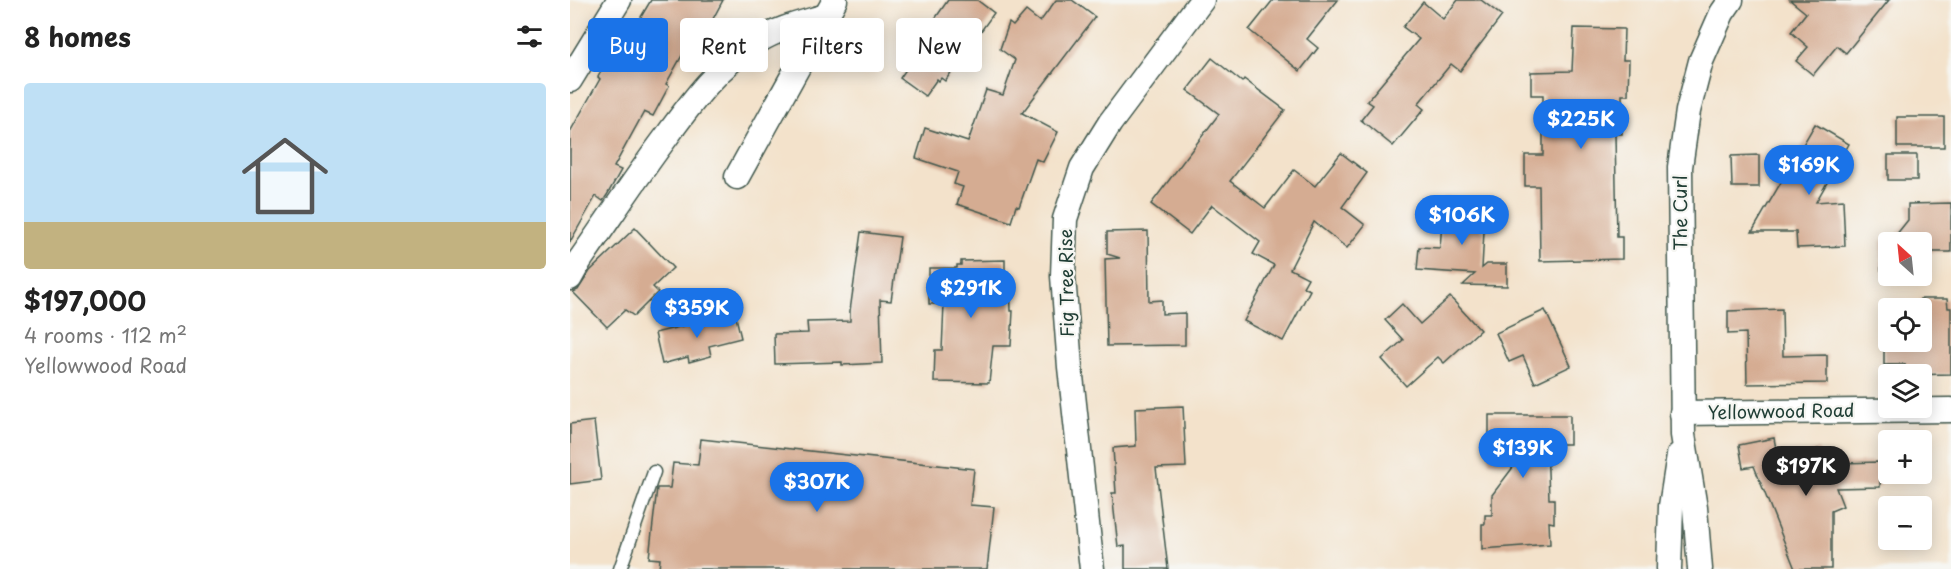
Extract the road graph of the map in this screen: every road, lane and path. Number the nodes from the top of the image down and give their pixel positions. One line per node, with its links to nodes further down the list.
1 (619, 0): 5 (street)
2 (1202, 0): 12 (street, Fig Tree Rise)
3 (1731, 0): 9 (street, The Curl)
4 (831, 8): 6 (street); 7 (street)
5 (570, 80)
6 (737, 177)
7 (570, 279)
8 (1951, 410): 9 (street, Yellowwood Road)
9 (1682, 424): 13 (street, The Curl); 14 (street, The Curl)
10 (654, 472): 11 (lane)
11 (620, 569)
12 (1092, 569)
13 (1670, 569)
14 (1700, 569)

